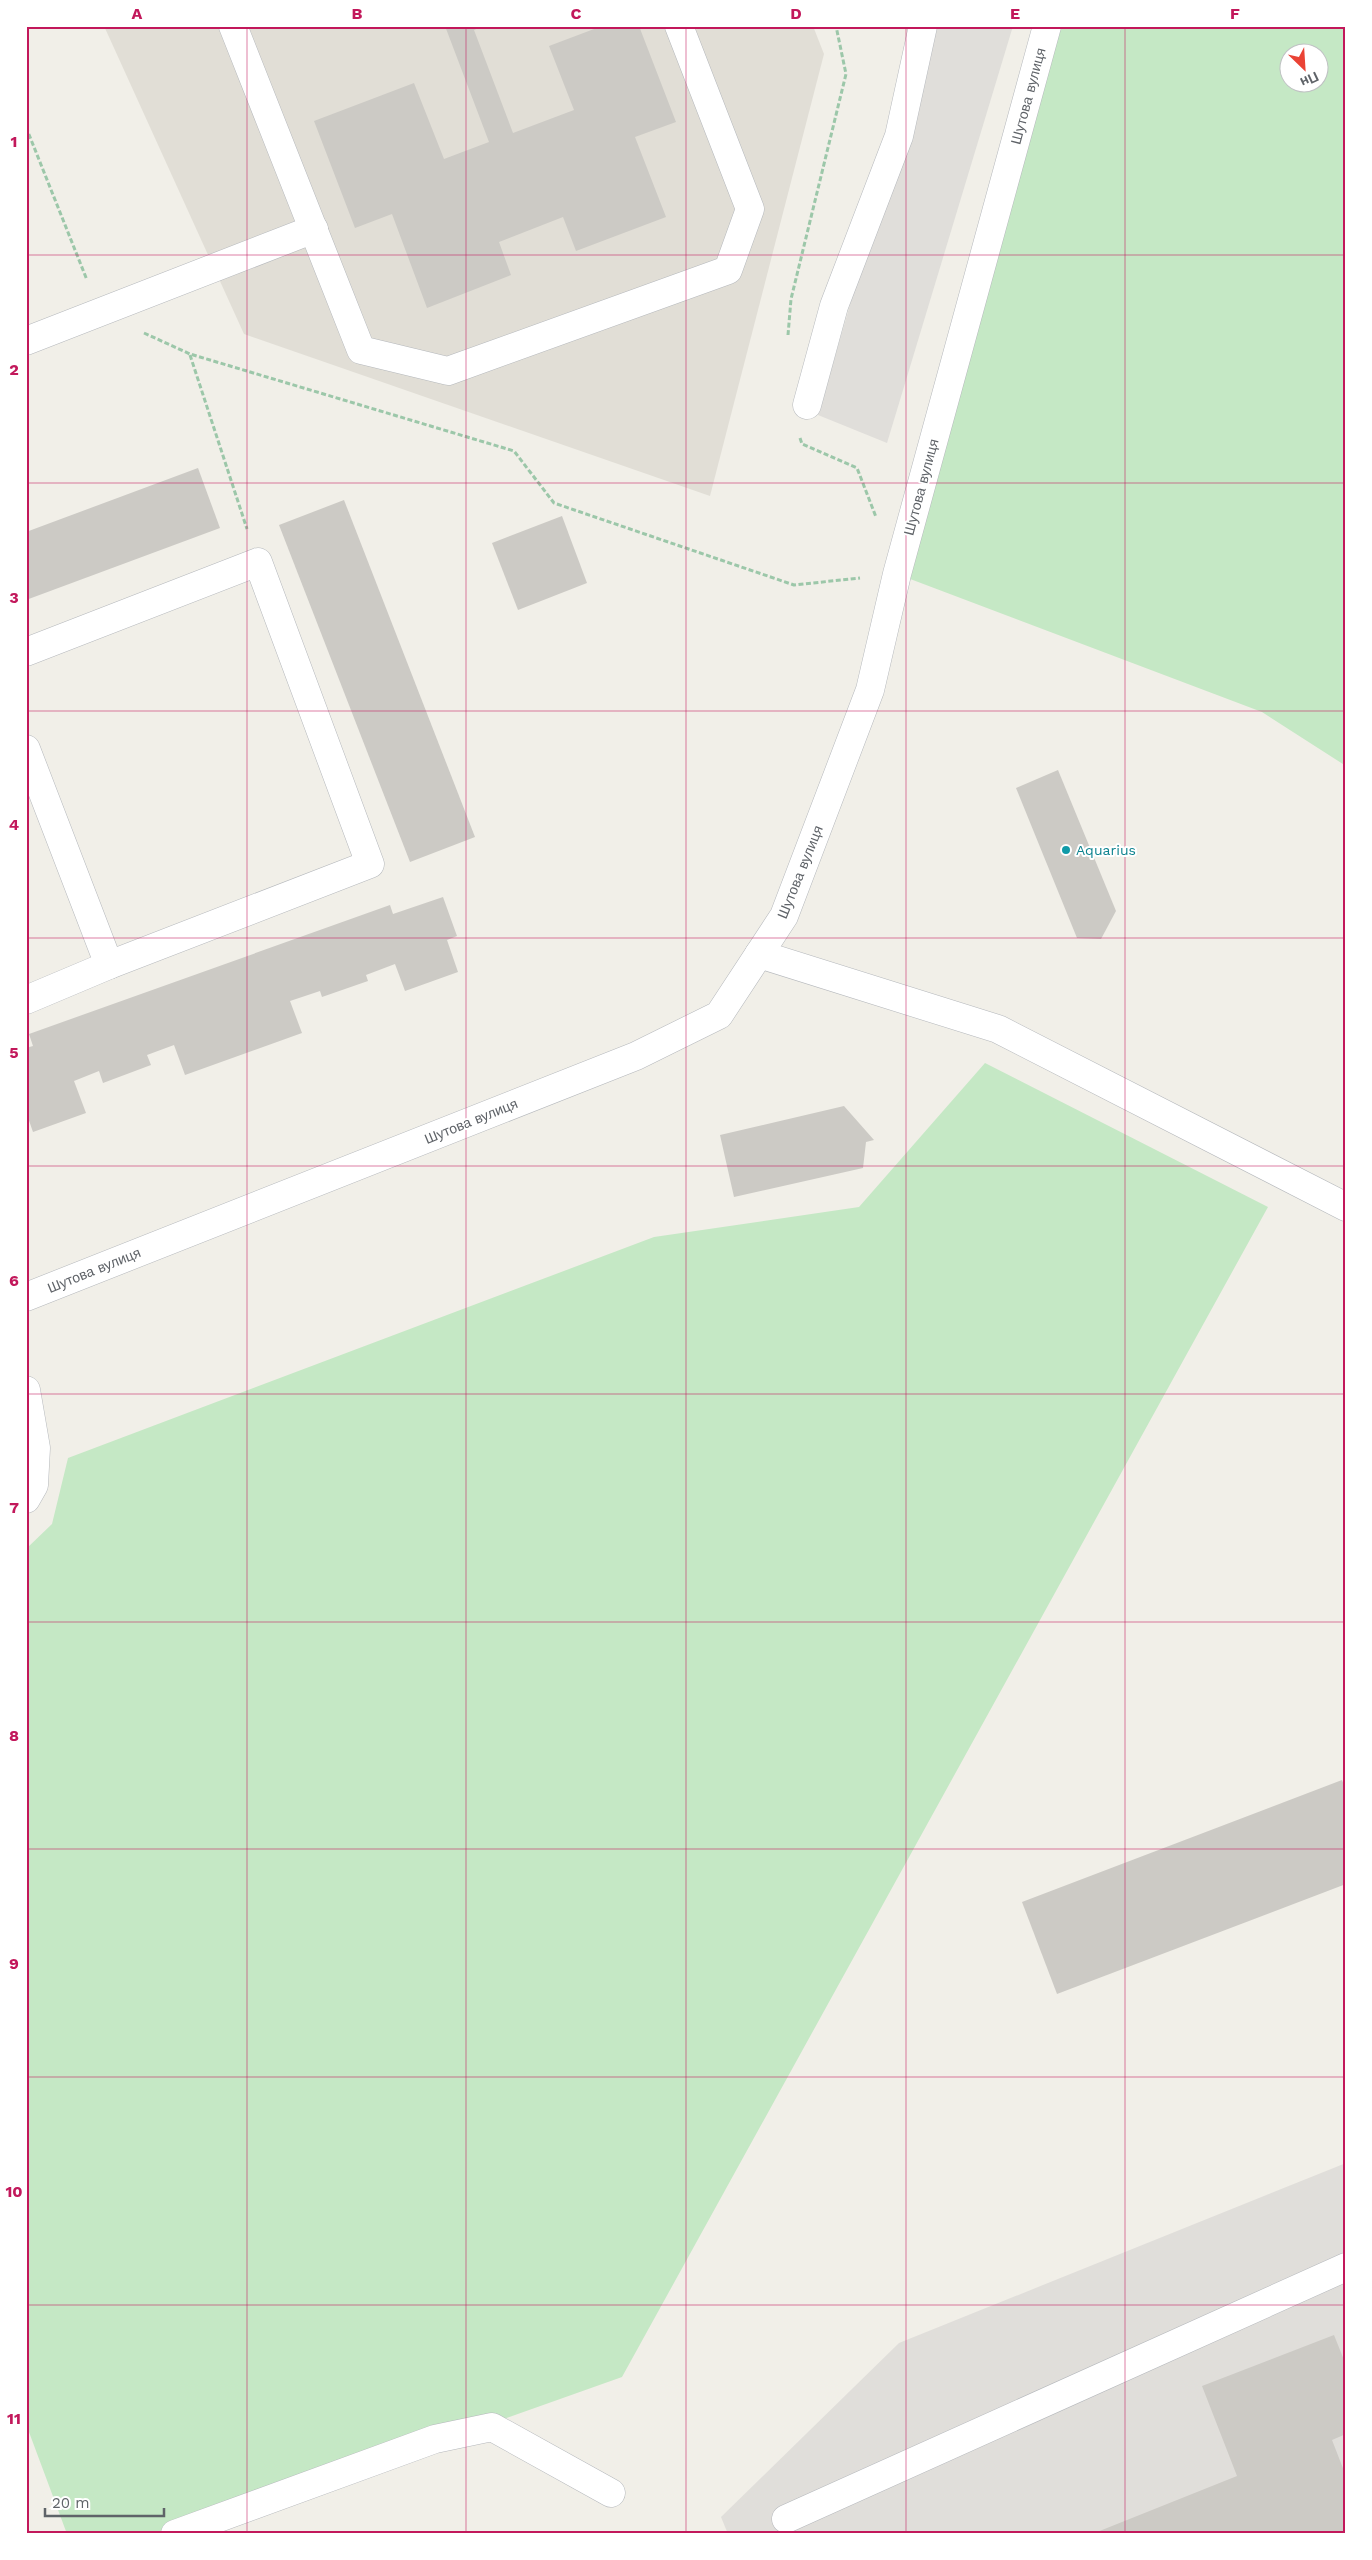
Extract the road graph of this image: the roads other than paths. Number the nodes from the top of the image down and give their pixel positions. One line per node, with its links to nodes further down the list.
1 (233, 26): 5 (street)
2 (679, 26): 5 (street)
3 (923, 26): 7 (street)
4 (1048, 26): 10 (street, Шутова вулиця)
5 (314, 229): 6 (street)
6 (26, 341)
7 (808, 405)
8 (26, 652): 11 (street)
9 (26, 749): 11 (street)
10 (759, 954): 13 (street); 14 (street, Шутова вулиця)
11 (109, 965): 12 (street)
12 (26, 1000)
13 (1346, 1207)
14 (26, 1297)
15 (26, 1390): 16 (street)
16 (26, 1499)
17 (1346, 2267): 19 (street)
18 (611, 2493): 20 (street)
19 (786, 2519)
20 (175, 2534)

